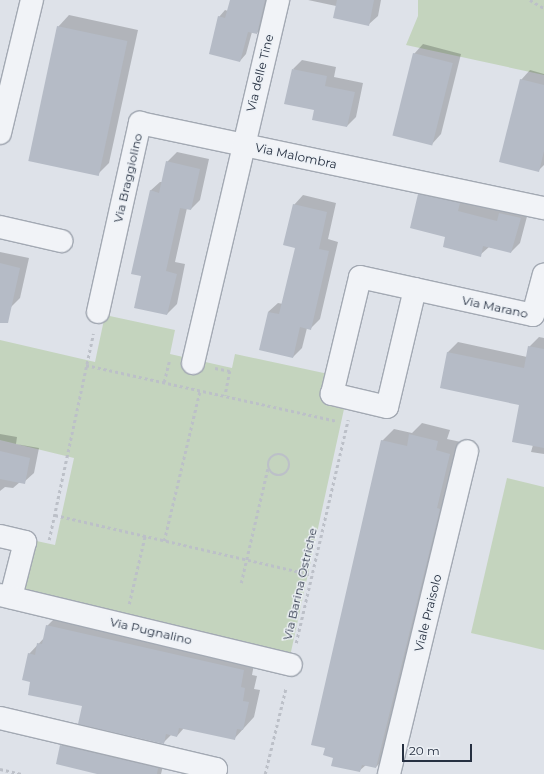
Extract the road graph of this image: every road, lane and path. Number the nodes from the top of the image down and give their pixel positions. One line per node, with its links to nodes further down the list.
1 (32, 0): 5 (street)
2 (278, 0): 7 (street, Via delle Tine)
3 (530, 0): 4 (path)
4 (544, 8)
5 (9, 54): 6 (street)
6 (0, 133)
7 (242, 145): 8 (street, Via Malombra); 13 (street, Via Braggiolino); 15 (street, Via Malombra)
8 (544, 208)
9 (0, 227): 10 (street)
10 (61, 241)
11 (544, 274): 12 (street, Via Marano)
12 (415, 289): 21 (street); 21 (street)
13 (98, 312): 16 (path)
14 (170, 358): 18 (path)
15 (193, 363)
16 (86, 365): 18 (path); 25 (path)
17 (230, 371): 20 (path)
18 (164, 382): 19 (path)
19 (200, 390): 20 (path); 28 (path)
20 (225, 396): 22 (path)
21 (353, 399): 22 (path, Via Barina Ostriche)
22 (347, 423): 31 (path, Via Barina Ostriche)
23 (467, 451): 41 (street, Viale Praisolo)
24 (268, 467): 24 (path); 30 (path)
25 (54, 515): 27 (path); 29 (path)
26 (0, 536): 33 (street)
27 (145, 536): 28 (path); 34 (path)
28 (164, 541): 30 (path)
29 (48, 544)
30 (246, 560): 31 (path); 32 (path)
31 (312, 575): 35 (path, Via Barina Ostriche)
32 (241, 583)
33 (6, 596): 34 (street, Via Pugnalino)
34 (124, 625): 35 (street, Via Pugnalino)
35 (291, 665): 40 (path, Via Barina Ostriche)
36 (0, 718): 39 (street)
37 (0, 769): 38 (path)
38 (21, 774)
39 (214, 774)
40 (265, 774)
41 (389, 774)

